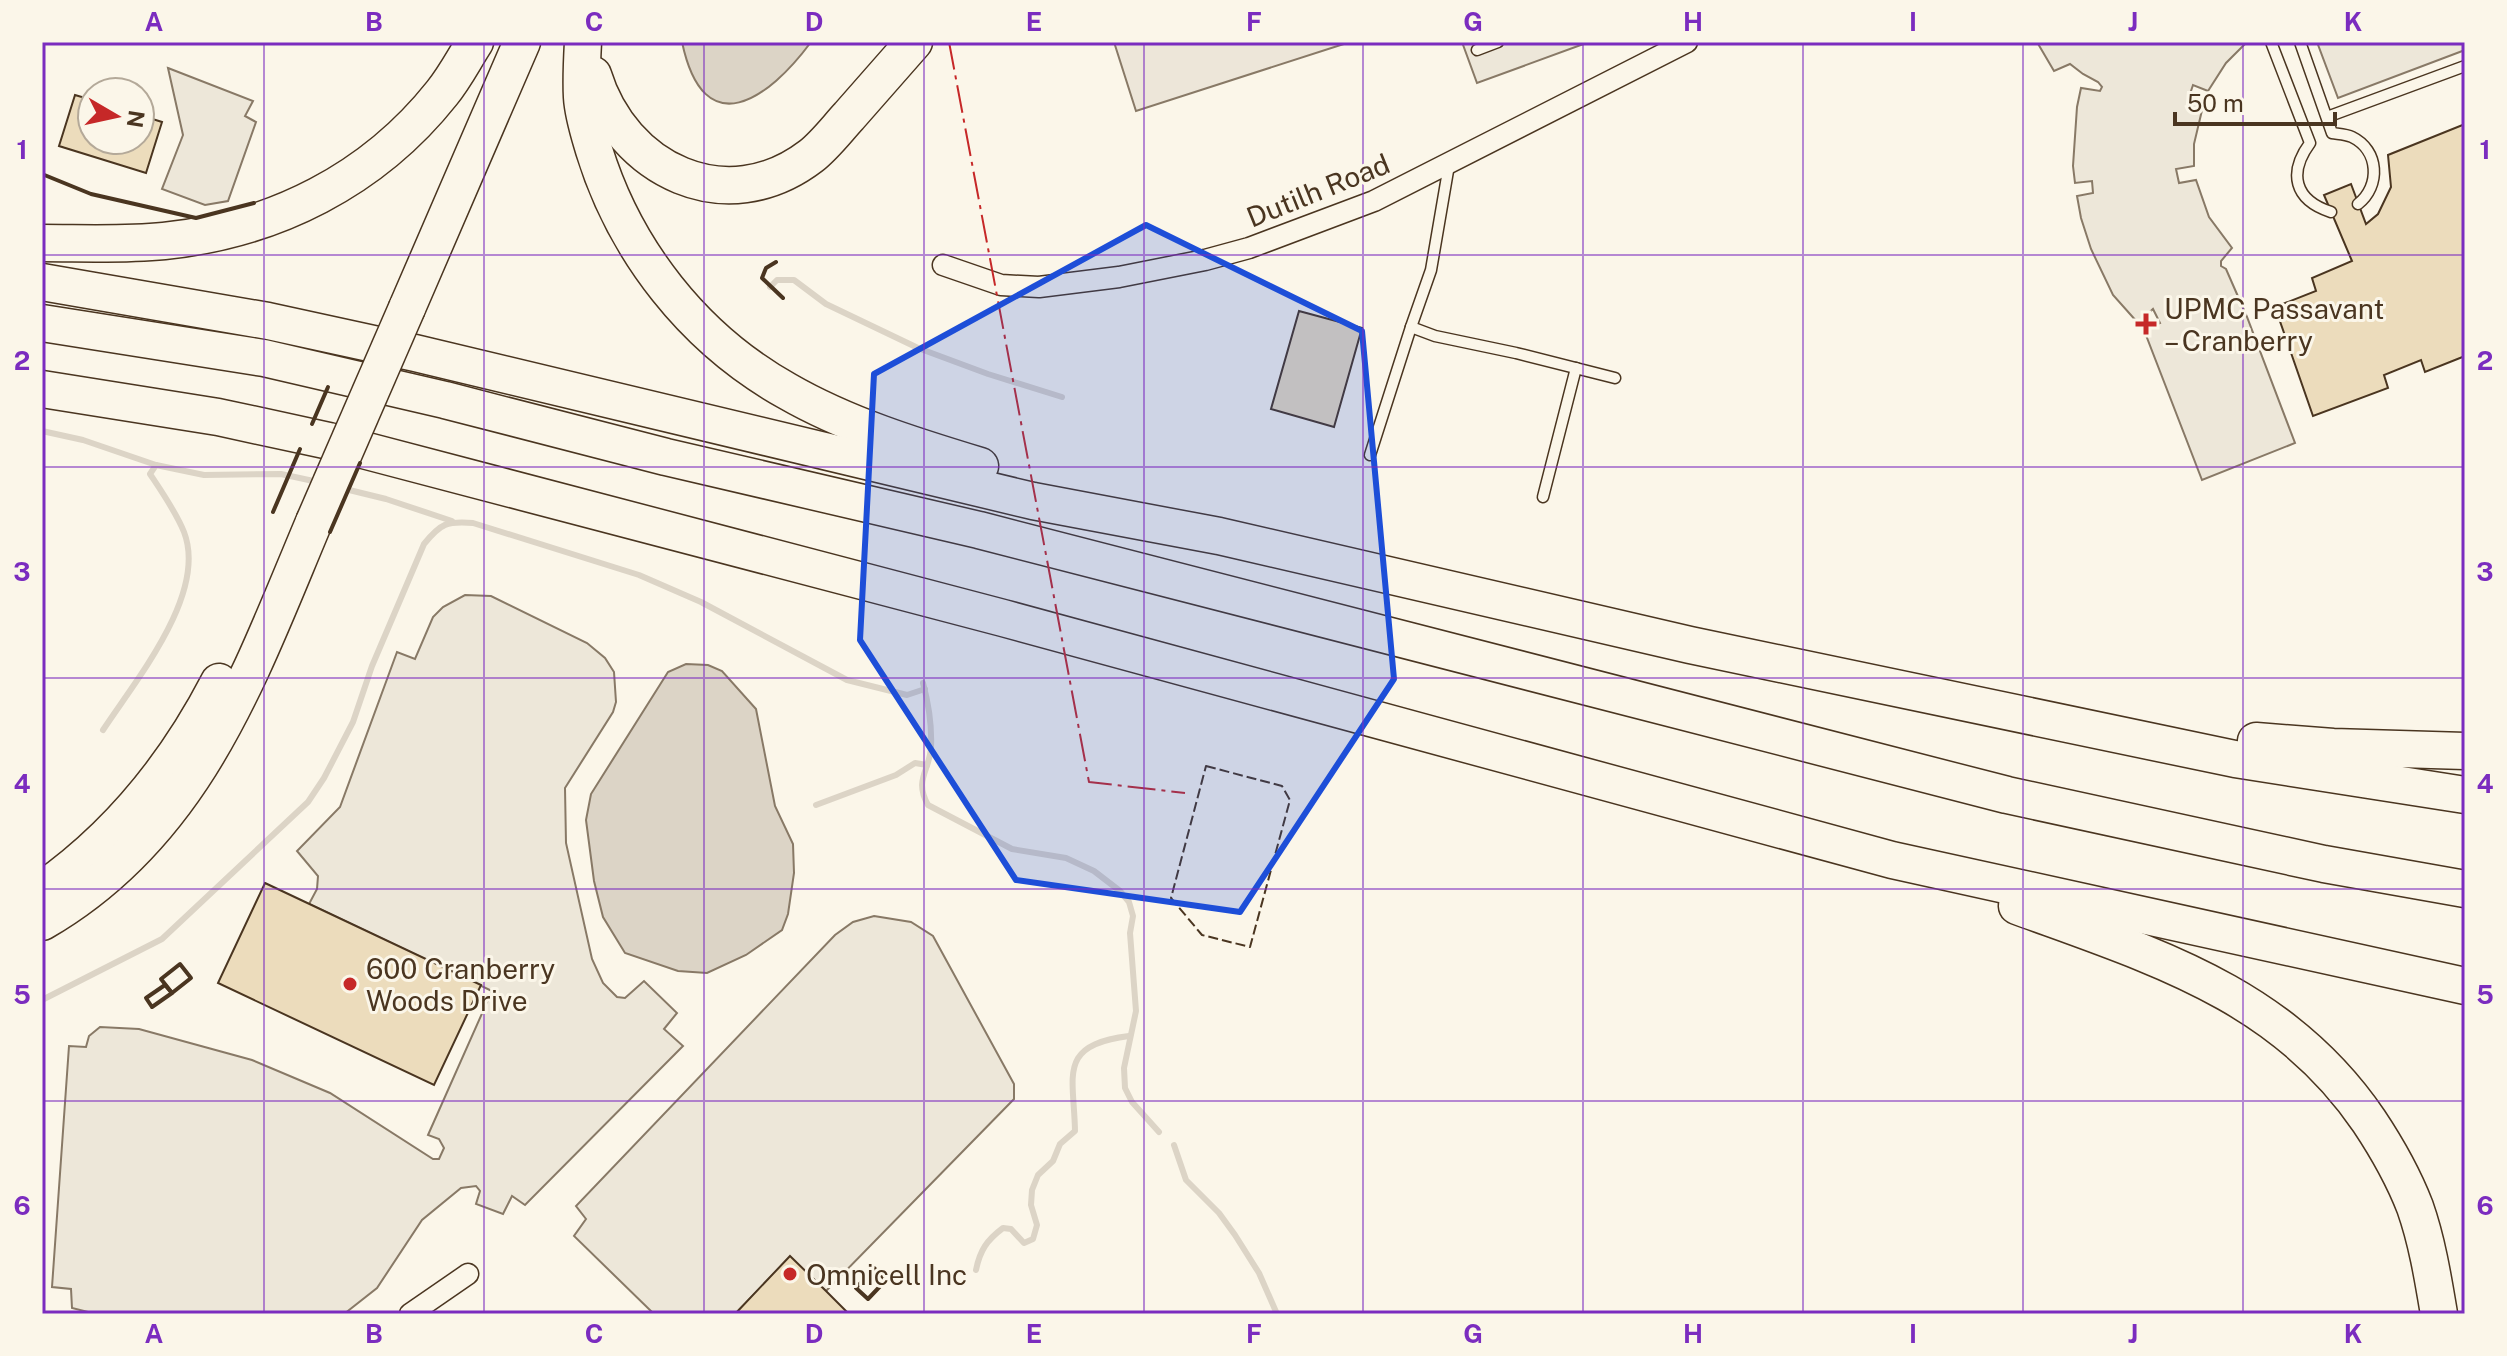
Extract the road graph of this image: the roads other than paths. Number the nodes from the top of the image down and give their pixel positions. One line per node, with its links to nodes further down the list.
1 (475, 42): 16 (highway)
2 (494, 42): 19 (highway)
3 (522, 42): 19 (highway)
4 (584, 42): 5 (highway); 28 (highway)
5 (914, 42)
6 (1498, 42): 10 (lane)
7 (1687, 42): 13 (street, Dutilh Road)
8 (2271, 42): 15 (lane)
9 (2300, 42): 12 (lane)
10 (1477, 50)
11 (2465, 66): 12 (lane)
12 (2327, 117): 14 (lane)
13 (1449, 163): 17 (street, Dutilh Road); 21 (lane)
14 (2358, 204)
15 (2331, 212)
16 (42, 243)
17 (943, 265)
18 (42, 282): 28 (highway)
19 (396, 305): 27 (highway, bridge)
20 (42, 323): 33 (highway)
21 (1411, 327): 22 (lane); 25 (lane)
22 (1576, 368): 23 (lane); 26 (lane)
23 (1615, 378)
24 (42, 389): 32 (highway)
25 (1370, 455)
26 (1543, 497)
27 (303, 519): 34 (highway); 35 (highway)
28 (1219, 536): 29 (highway)
29 (2095, 728): 30 (highway); 31 (highway)
30 (2465, 751)
31 (2465, 795)
32 (1892, 860): 36 (highway); 39 (highway)
33 (2465, 889)
34 (42, 890)
35 (42, 922)
36 (2465, 986)
37 (468, 1274): 38 (street)
38 (410, 1314)
39 (2439, 1314)

